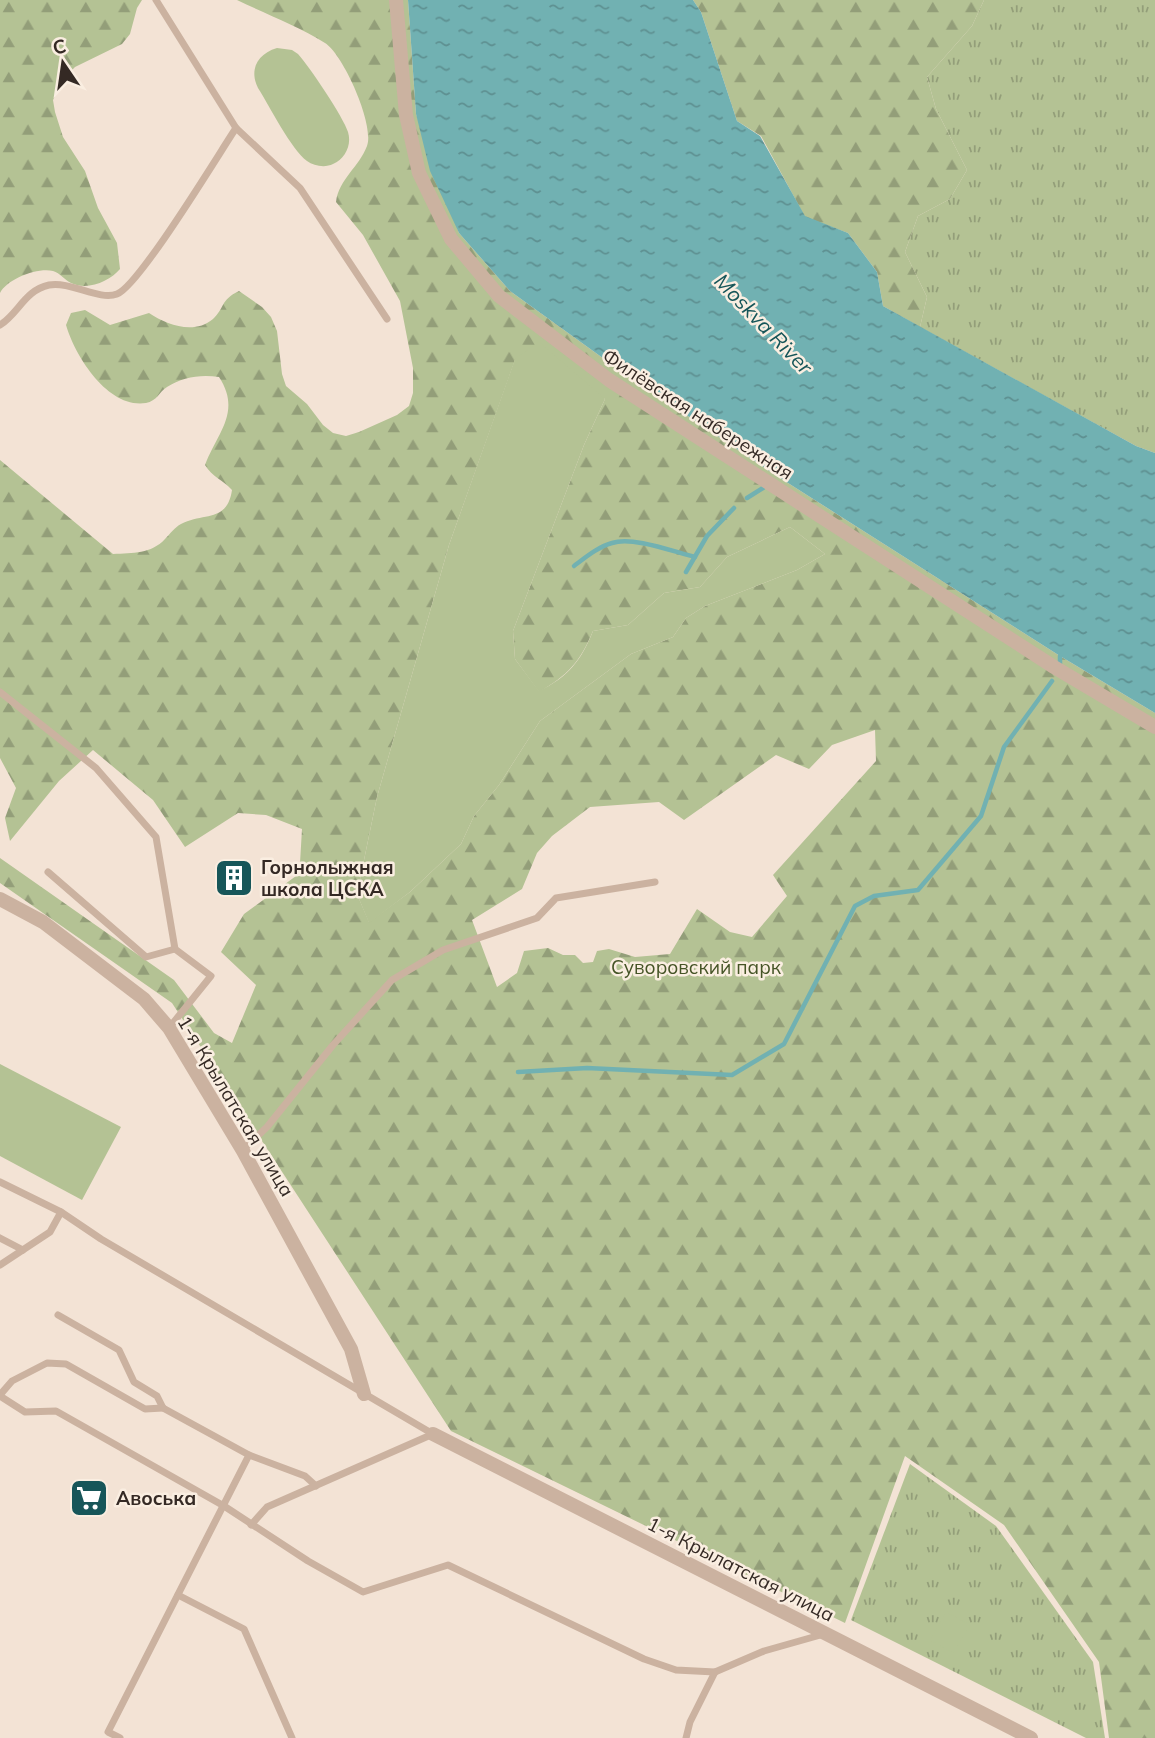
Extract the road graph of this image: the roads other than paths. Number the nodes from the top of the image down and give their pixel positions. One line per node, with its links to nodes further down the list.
1 (156, 0): 3 (lane)
2 (396, 0): 7 (street, Филёвская набережная)
3 (236, 128): 4 (lane); 5 (lane)
4 (387, 319)
5 (0, 326)
6 (0, 692): 11 (lane)
7 (1155, 727)
8 (48, 872): 11 (lane)
9 (655, 882): 13 (lane)
10 (0, 899): 12 (street, 1-я Крылатская улица)
11 (175, 949): 12 (lane)
12 (169, 1028): 13 (street, 1-я Крылатская улица)
13 (243, 1151): 20 (street, 1-я Крылатская улица)
14 (0, 1182): 15 (lane)
15 (61, 1212): 17 (lane); 20 (lane)
16 (0, 1238): 17 (lane)
17 (23, 1250): 18 (lane)
18 (0, 1265)
19 (58, 1315): 22 (lane)
20 (364, 1394): 23 (lane)
21 (0, 1395): 22 (lane); 26 (lane)
22 (163, 1408): 24 (lane)
23 (433, 1434): 25 (lane); 29 (street, 1-я Крылатская улица)
24 (250, 1455): 25 (lane); 26 (lane)
25 (316, 1486): 27 (lane)
26 (224, 1506): 27 (lane); 28 (lane)
27 (251, 1525): 30 (lane)
28 (178, 1595): 31 (lane); 32 (lane)
29 (826, 1633): 30 (lane); 34 (street, 1-я Крылатская улица)
30 (715, 1672): 33 (lane)
31 (120, 1738)
32 (292, 1738)
33 (686, 1738)
34 (1031, 1738)

